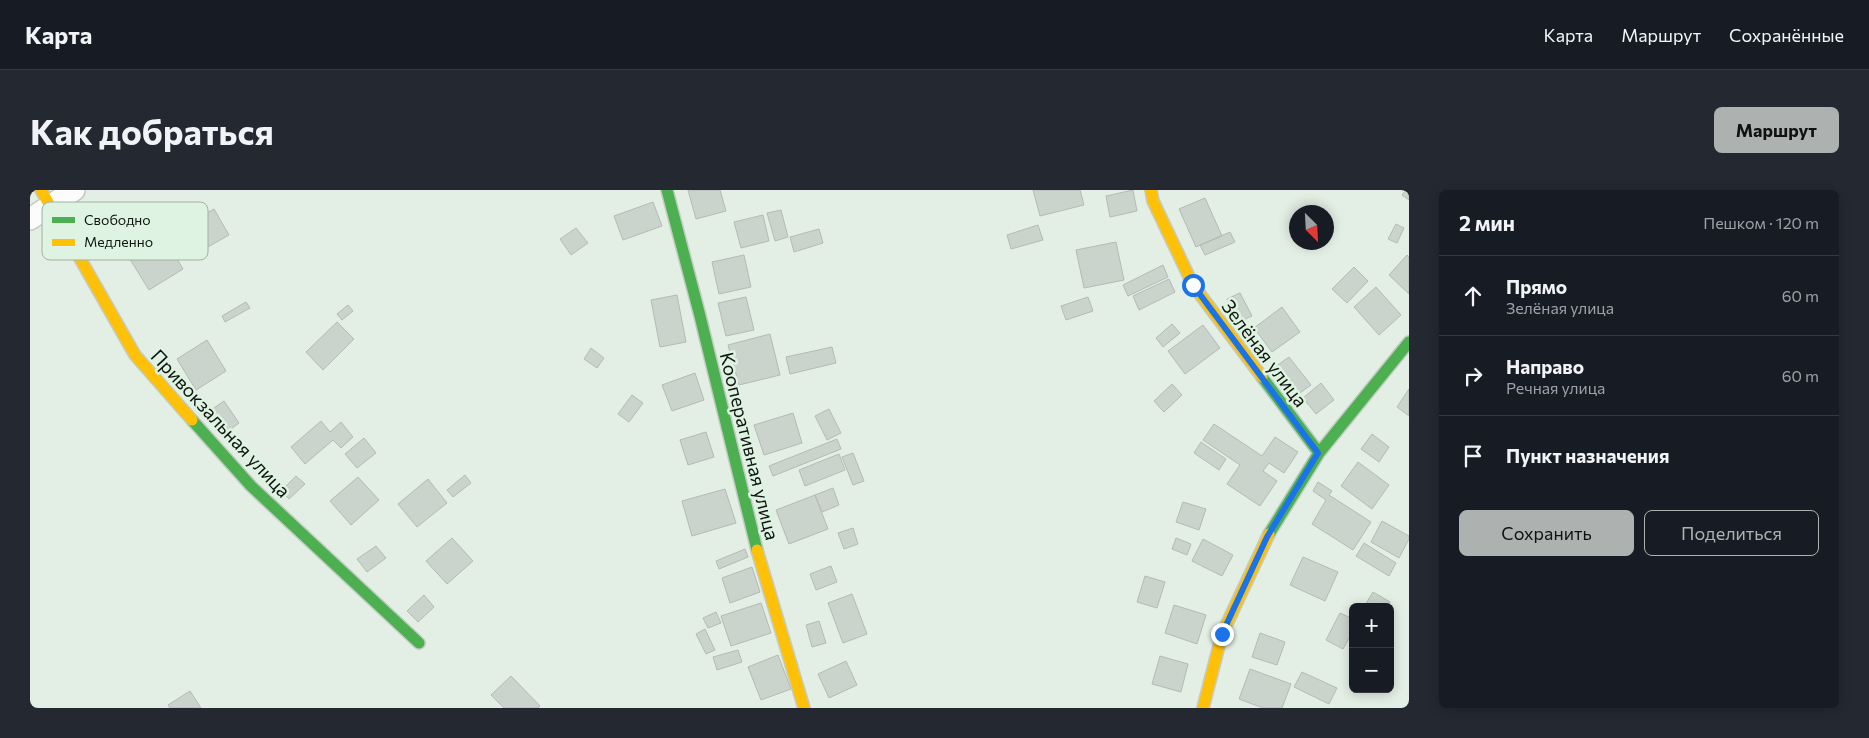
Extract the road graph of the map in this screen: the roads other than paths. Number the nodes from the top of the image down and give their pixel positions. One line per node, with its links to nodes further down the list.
1 (74, 190): 4 (street)
2 (667, 190): 11 (street, Кооперативная улица)
3 (1151, 190): 9 (street, Зелёная улица)
4 (46, 198)
5 (42, 203): 6 (street)
6 (30, 219)
7 (81, 260): 10 (street, Привокзальная улица)
8 (1409, 342): 9 (street)
9 (1318, 453): 12 (street)
10 (419, 644)
11 (804, 708)
12 (1203, 708)

